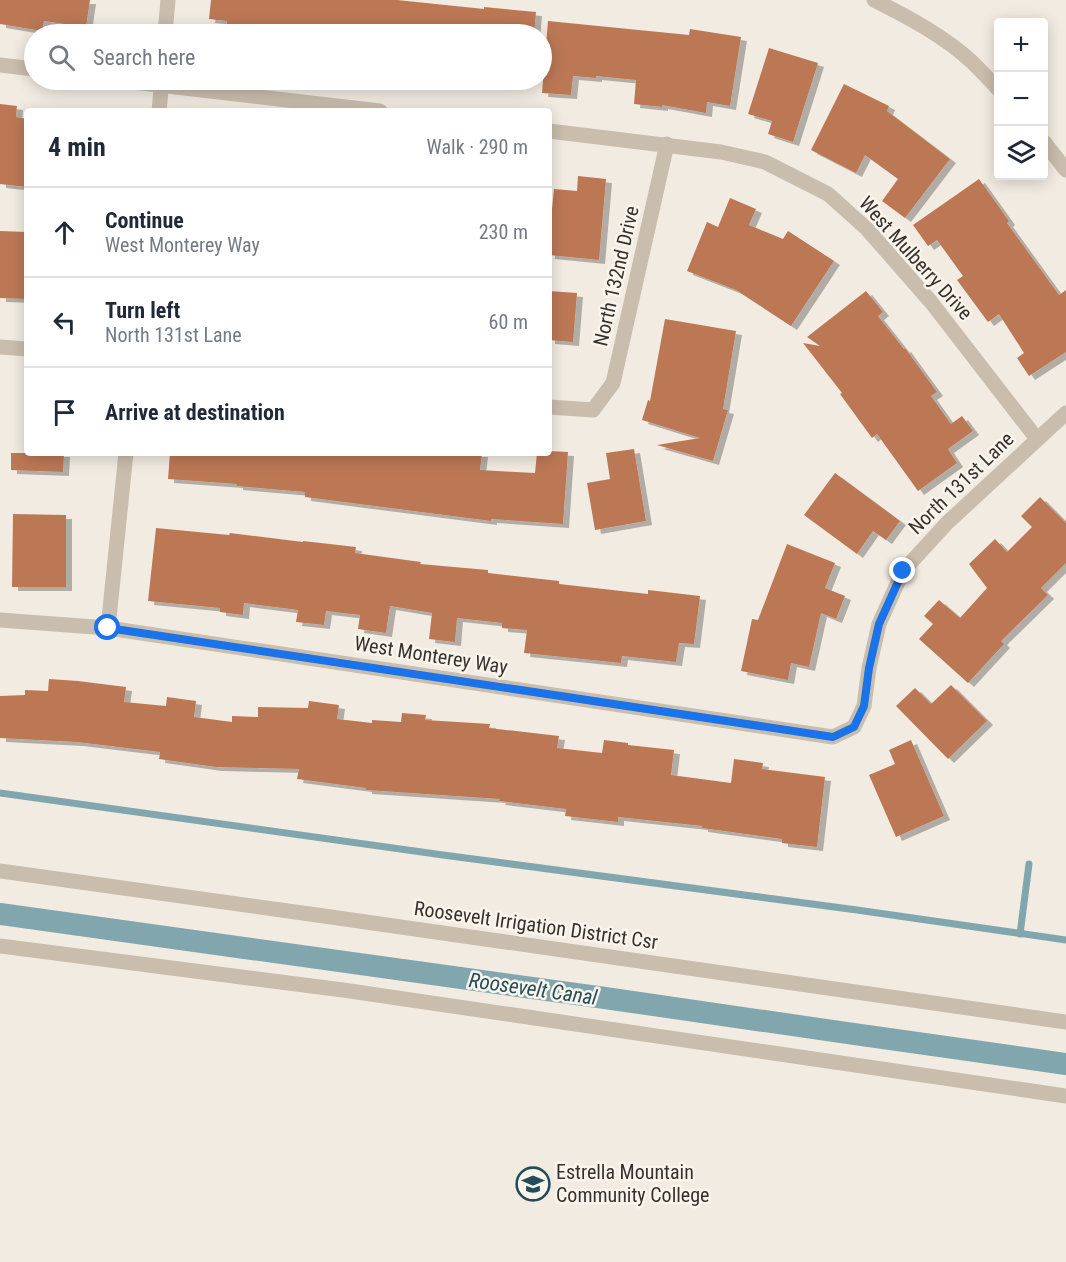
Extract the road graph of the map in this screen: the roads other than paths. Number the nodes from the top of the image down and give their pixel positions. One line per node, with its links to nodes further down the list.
1 (168, 0): 3 (street)
2 (874, 0): 6 (street)
3 (166, 24)
4 (0, 65): 5 (street)
5 (24, 68)
6 (994, 84)
7 (161, 90): 9 (street)
8 (222, 90): 10 (street)
9 (159, 108)
10 (357, 108)
11 (552, 131): 12 (street, West Mulberry Drive)
12 (667, 144): 17 (street, North 132nd Drive); 19 (street, West Mulberry Drive)
13 (1048, 147): 14 (street)
14 (1066, 170)
15 (0, 347): 16 (street)
16 (24, 349)
17 (552, 407)
18 (1066, 413): 19 (street, North 131st Lane)
19 (1037, 439): 23 (street, North 131st Lane)
20 (126, 456): 22 (street)
21 (0, 620): 22 (street, West Monterey Way)
22 (108, 628): 23 (street, West Monterey Way)
23 (854, 727)
24 (0, 871): 26 (street, Roosevelt Irrigation District Csr)
25 (0, 946): 27 (street)
26 (1066, 1022)
27 (1066, 1095)

